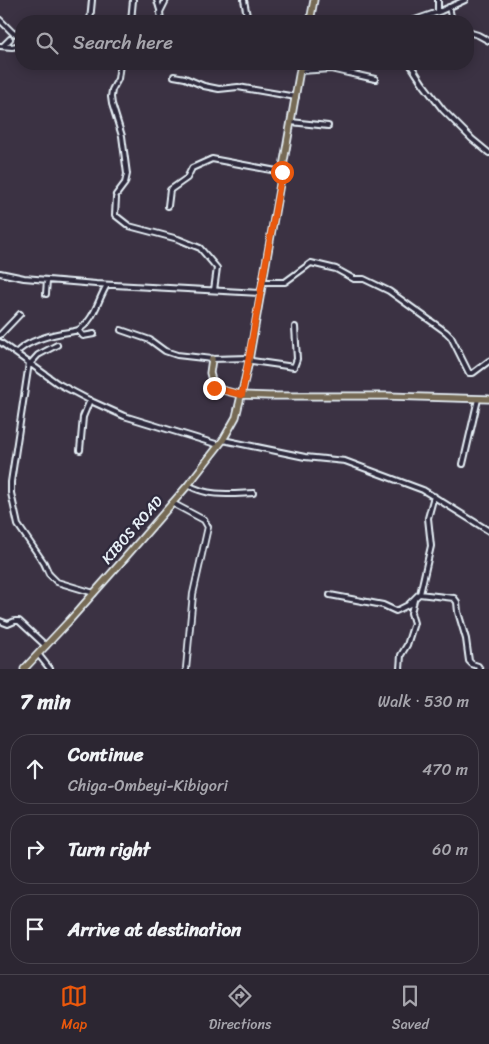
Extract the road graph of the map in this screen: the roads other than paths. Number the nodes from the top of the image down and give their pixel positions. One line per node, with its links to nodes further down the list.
1 (92, 0): 12 (street)
2 (133, 0): 13 (street)
3 (157, 0): 10 (street)
4 (166, 0): 10 (street)
5 (244, 0): 15 (street)
6 (314, 0): 16 (main road)
7 (438, 0): 11 (street)
8 (464, 0): 9 (street)
9 (449, 7): 11 (street); 18 (street)
10 (160, 10): 14 (street)
11 (438, 12): 17 (street)
12 (91, 15)
13 (132, 15)
14 (160, 15)
15 (247, 15)
16 (311, 15)
17 (429, 15)
18 (451, 15)
19 (0, 20): 20 (street)
20 (15, 34)
21 (474, 34): 23 (street)
22 (10, 39): 24 (street)
23 (489, 41)
24 (2, 46): 25 (street)
25 (15, 46)
26 (119, 70): 41 (street)
27 (414, 70): 34 (street)
28 (300, 71): 30 (street); 31 (main road, KIBOS ROAD)
29 (174, 76): 31 (street)
30 (375, 79)
31 (296, 97): 32 (main road, KIBOS ROAD)
32 (291, 122): 33 (street); 35 (main road, KIBOS ROAD)
33 (328, 126)
34 (489, 153)
35 (282, 172): 36 (street); 39 (main road, KIBOS ROAD)
36 (168, 206)
37 (0, 273): 38 (street)
38 (47, 280): 40 (street); 43 (street)
39 (262, 282): 42 (main road, KIBOS ROAD); 55 (street)
40 (107, 285): 41 (street); 46 (street)
41 (214, 290): 42 (street)
42 (260, 293): 54 (main road, KIBOS ROAD)
43 (46, 294)
44 (20, 314): 49 (street)
45 (295, 327): 54 (street)
46 (78, 330): 48 (street); 52 (street)
47 (121, 330): 53 (street)
48 (94, 334)
49 (0, 335)
50 (0, 342): 52 (street)
51 (57, 345): 56 (street)
52 (16, 353): 56 (street)
53 (212, 359): 54 (street); 57 (main road)
54 (249, 359): 57 (main road, KIBOS ROAD)
55 (489, 361)
56 (29, 363): 60 (street); 69 (street)
57 (242, 395): 58 (main road); 61 (main road, KIBOS ROAD)
58 (478, 399): 59 (main road); 63 (street)
59 (489, 399)
60 (90, 400): 61 (street); 62 (street)
61 (221, 442): 64 (main road, KIBOS ROAD); 66 (street)
62 (80, 450)
63 (463, 464)
64 (188, 485): 65 (street); 67 (main road, KIBOS ROAD)
65 (252, 492)
66 (434, 496): 68 (street); 70 (street)
67 (172, 502): 69 (main road, KIBOS ROAD); 78 (street)
68 (489, 531)
69 (94, 593): 74 (main road, KIBOS ROAD)
70 (420, 594): 72 (street); 80 (street)
71 (330, 595): 72 (street)
72 (414, 600): 79 (street)
73 (0, 622): 74 (street)
74 (46, 646): 75 (main road, KIBOS ROAD)
75 (38, 654): 76 (main road, KIBOS ROAD); 77 (street)
76 (24, 669)
77 (50, 669)
78 (186, 669)
79 (400, 669)
80 (480, 669)

